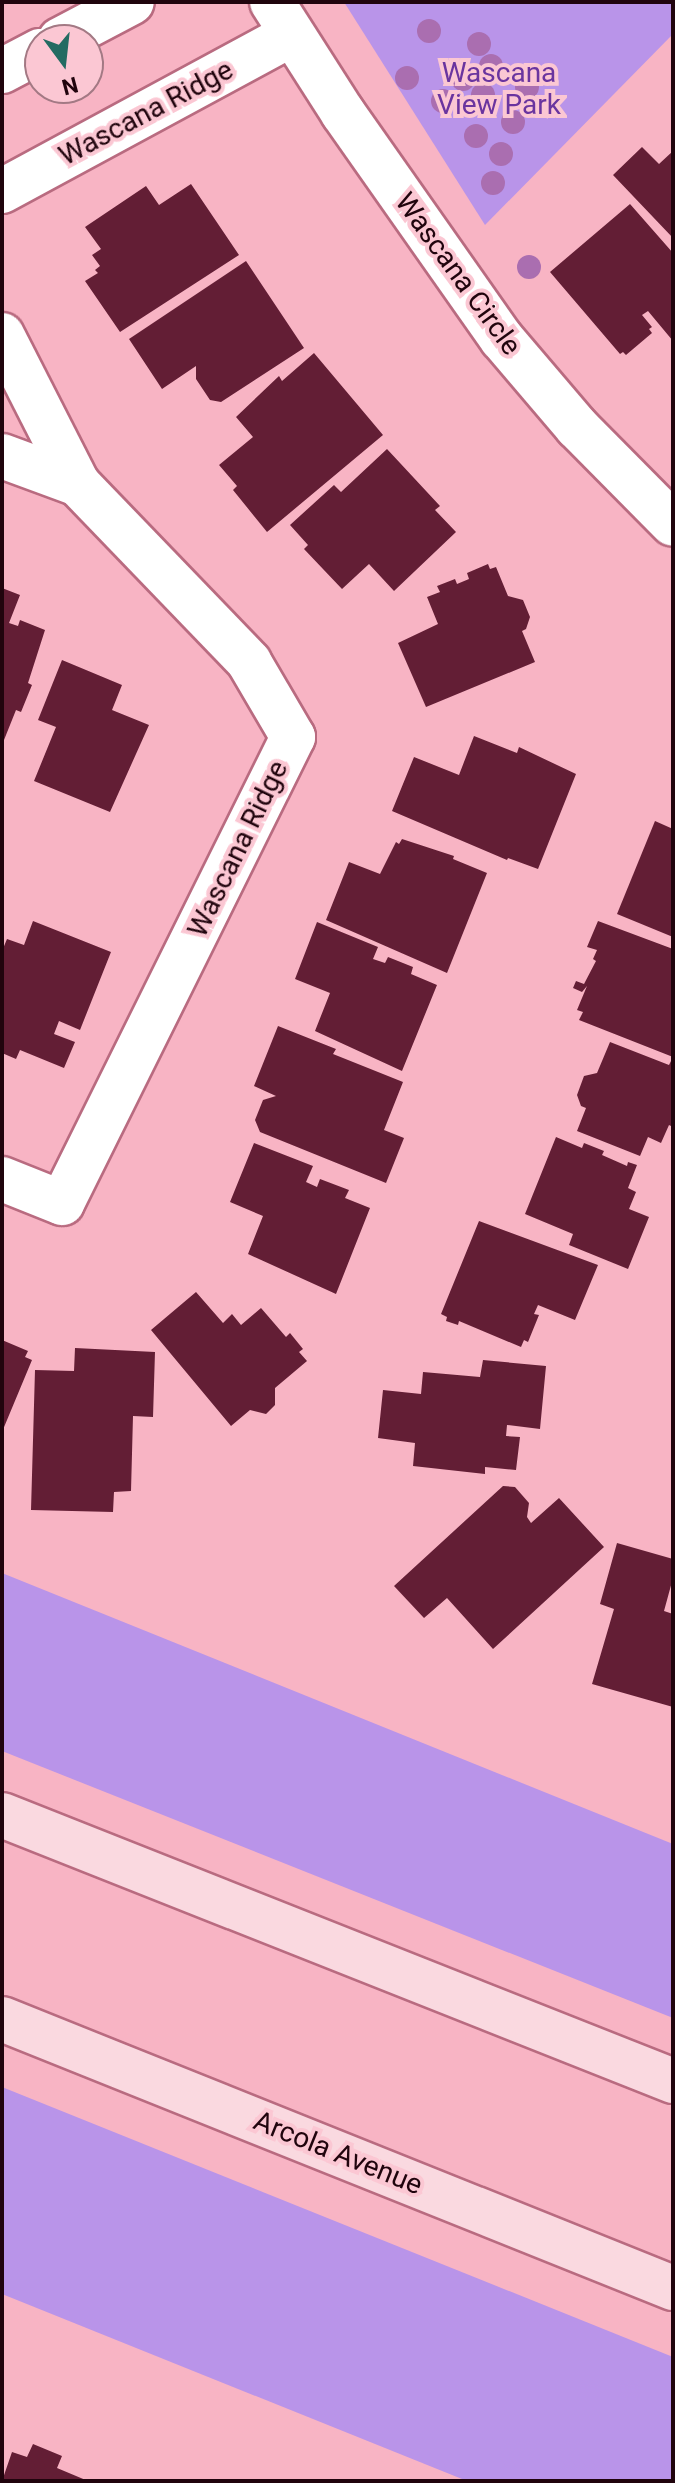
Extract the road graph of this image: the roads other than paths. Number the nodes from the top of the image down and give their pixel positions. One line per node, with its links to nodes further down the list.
1 (132, 2): 3 (street)
2 (281, 18): 6 (street, Wascana Ridge); 10 (street, Wascana Circle)
3 (90, 24)
4 (24, 59): 5 (street)
5 (2, 71)
6 (2, 191)
7 (2, 335): 9 (street, Wascana Ridge)
8 (2, 456): 9 (street, Wascana Ridge)
9 (78, 484): 11 (street, Wascana Ridge)
10 (667, 506)
11 (2, 1179)
12 (2, 1815): 14 (main road)
13 (2, 2019): 15 (main road, Arcola Avenue)
14 (673, 2081)
15 (673, 2288)

